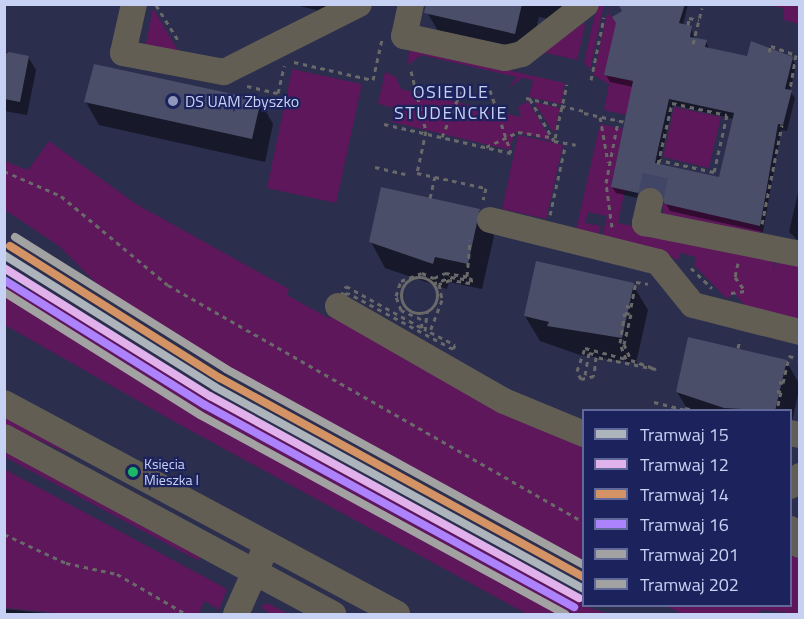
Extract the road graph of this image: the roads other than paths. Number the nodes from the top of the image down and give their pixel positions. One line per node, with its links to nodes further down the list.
1 (134, 4): 2 (street)
2 (359, 4)
3 (411, 4): 4 (street)
4 (586, 4)
5 (650, 201): 7 (street)
6 (490, 220): 9 (street)
7 (800, 254)
8 (338, 306): 11 (street)
9 (800, 332)
10 (4, 403): 13 (street)
11 (582, 433)
12 (4, 437): 14 (street)
13 (267, 544): 14 (street); 17 (street)
14 (256, 572): 15 (street); 16 (street)
15 (236, 615)
16 (333, 615)
17 (397, 615)

